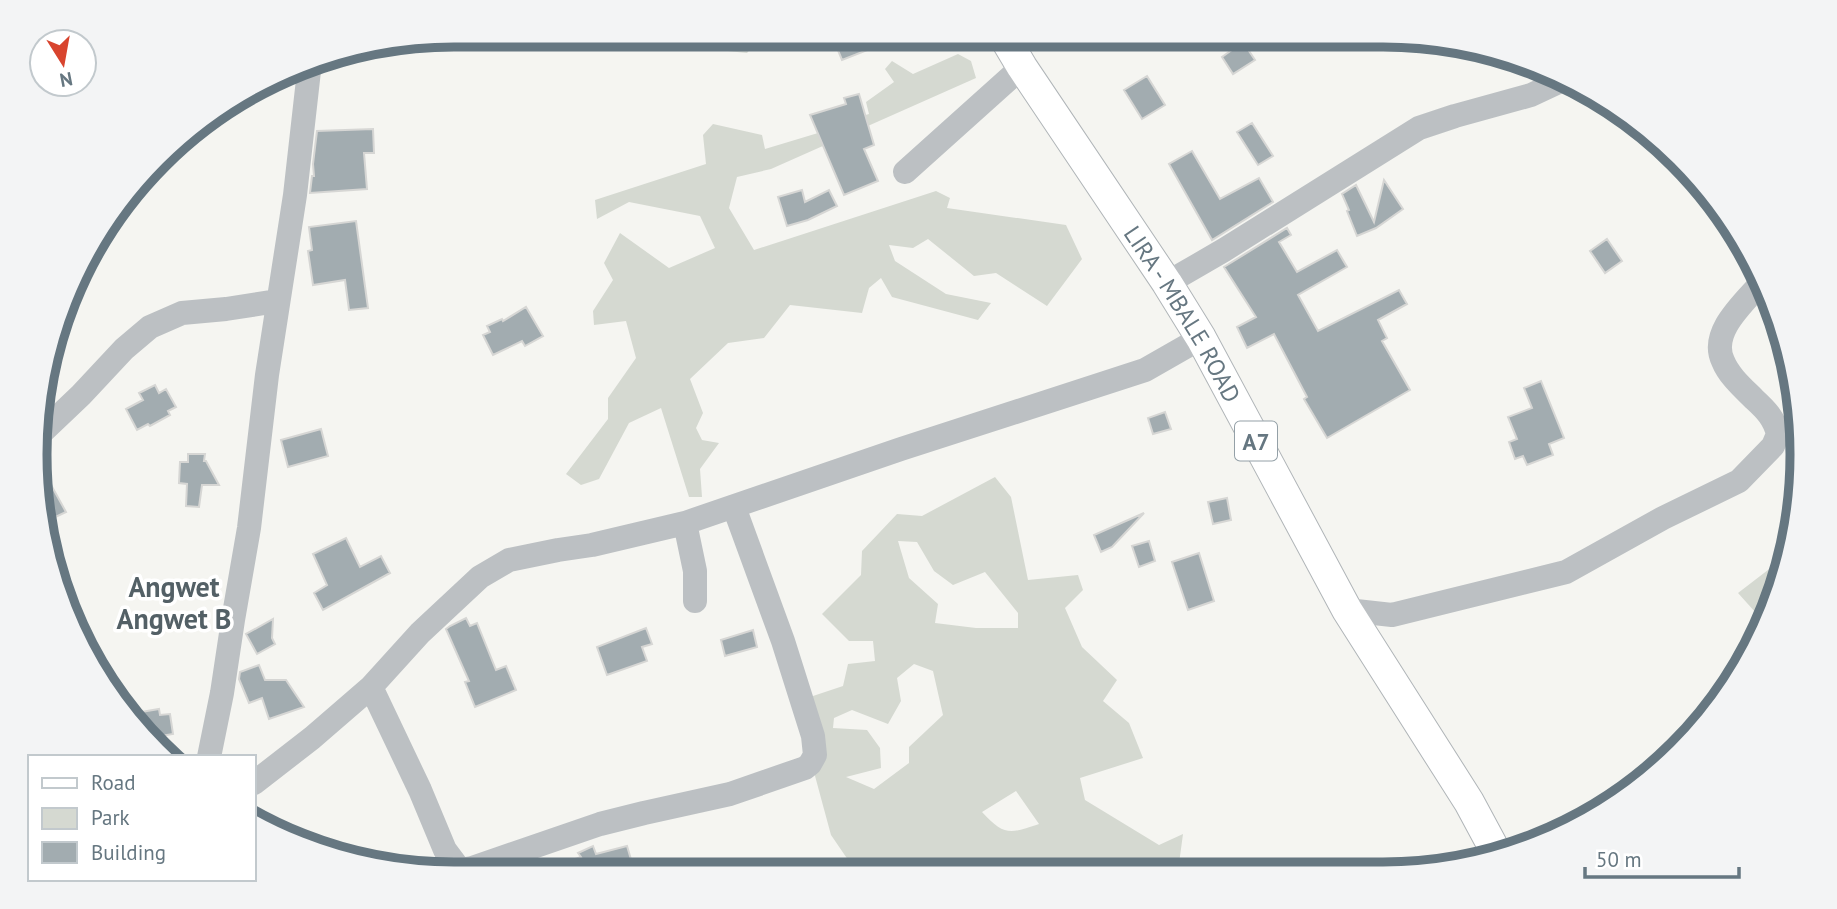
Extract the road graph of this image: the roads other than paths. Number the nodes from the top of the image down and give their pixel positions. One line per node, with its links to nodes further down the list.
1 (1011, 47): 2 (main road, LIRA - MBALE ROAD / A7)
2 (1023, 66): 5 (street); 6 (main road, LIRA - MBALE ROAD / A7)
3 (309, 75): 8 (street)
4 (1553, 85): 6 (street)
5 (905, 172)
6 (1167, 283): 9 (main road, LIRA - MBALE ROAD / A7)
7 (1755, 290): 14 (street)
8 (278, 301): 10 (street); 16 (street)
9 (1201, 338): 11 (street); 14 (main road, LIRA - MBALE ROAD / A7)
10 (48, 426)
11 (734, 507): 12 (street); 20 (street)
12 (685, 523): 13 (street); 15 (street)
13 (695, 601)
14 (1348, 610): 18 (main road, LIRA - MBALE ROAD / A7)
15 (371, 687): 17 (street); 19 (street)
16 (209, 755)
17 (256, 781)
18 (1493, 846)
19 (454, 862)
20 (490, 862)

